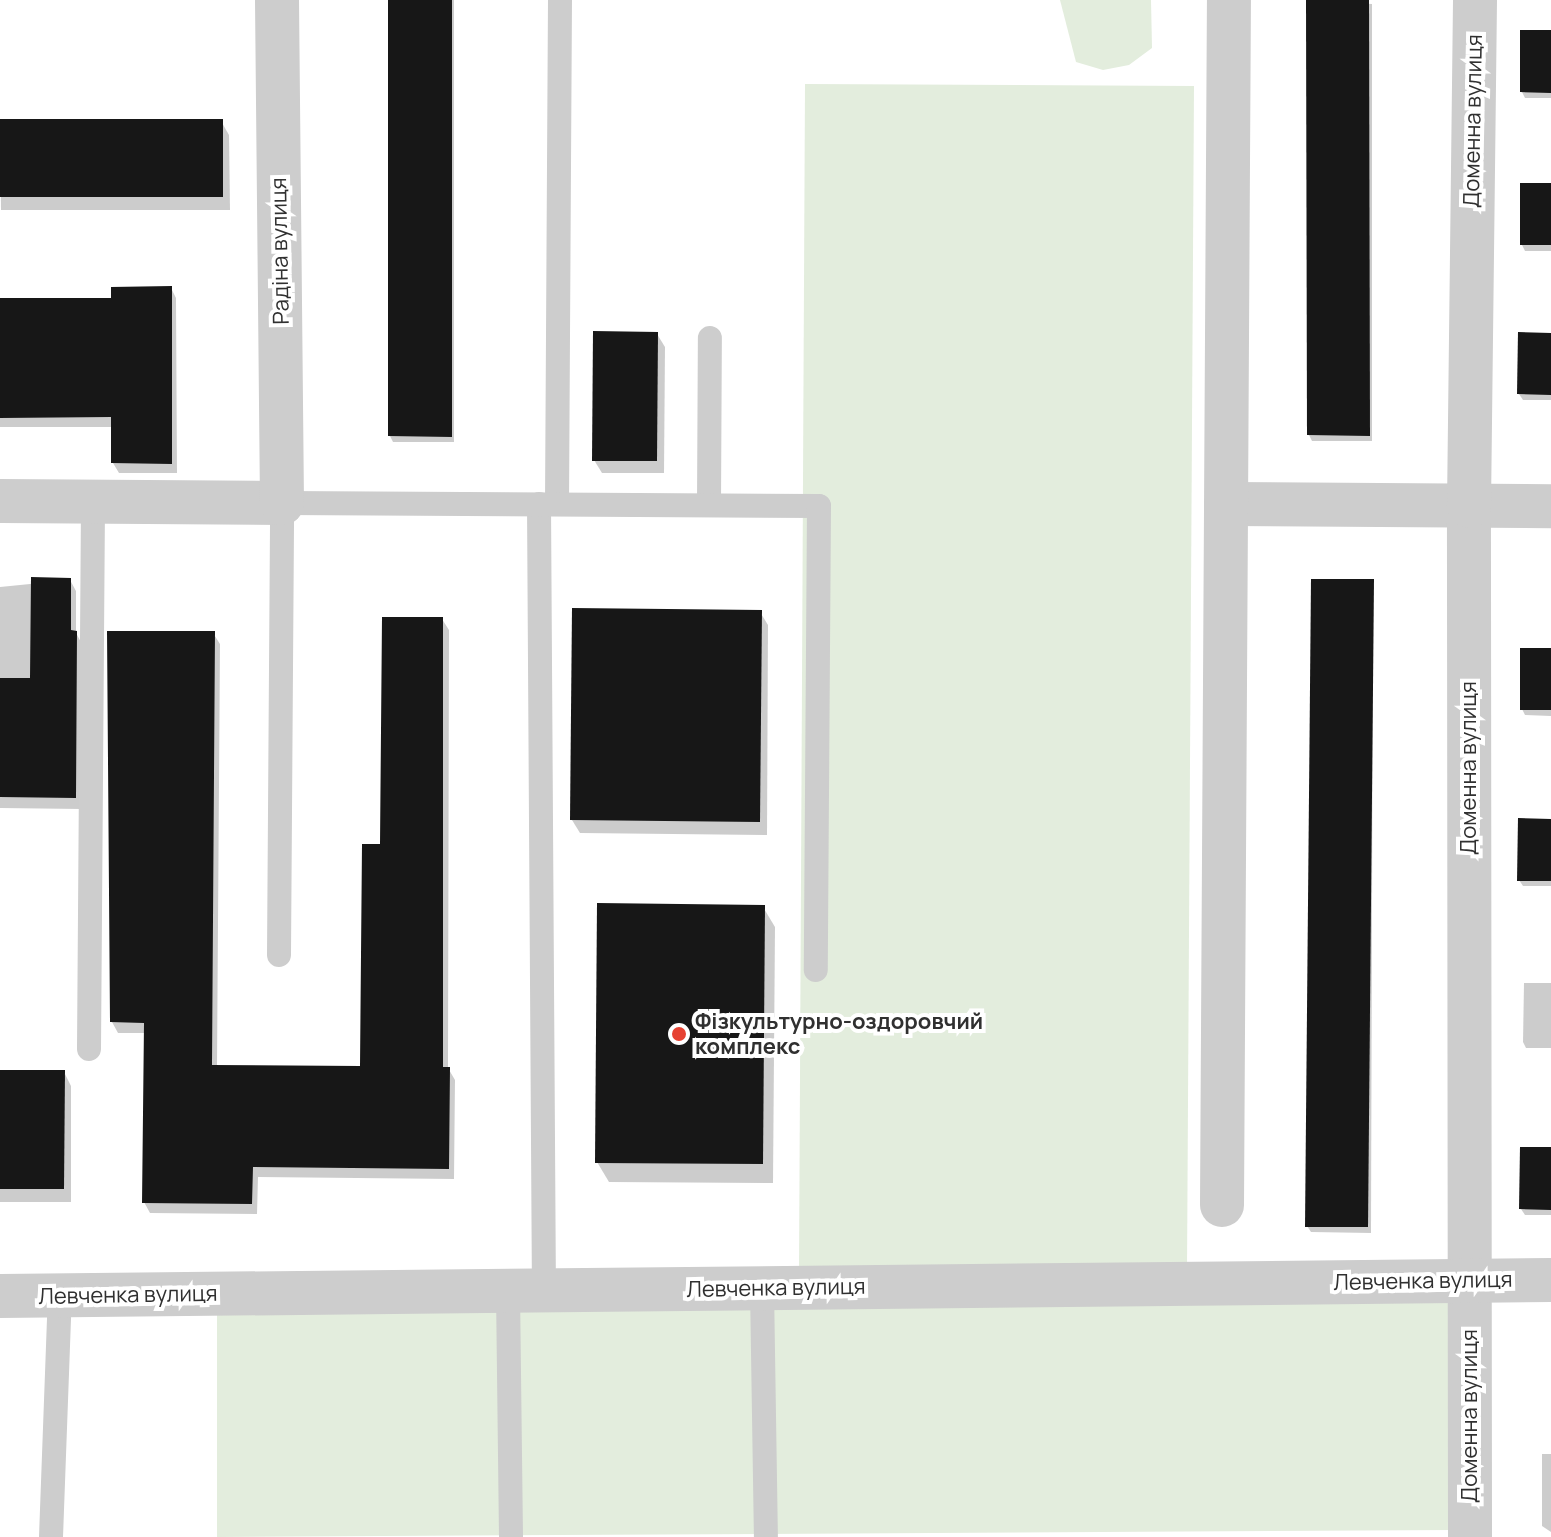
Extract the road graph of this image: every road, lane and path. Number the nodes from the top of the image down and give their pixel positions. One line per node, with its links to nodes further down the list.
1 (277, 0): 8 (street, Радіна вулиця)
2 (560, 0): 9 (lane)
3 (1229, 0): 10 (street)
4 (1475, 0): 12 (street, Доменна вулиця)
5 (710, 338): 11 (lane)
6 (0, 501): 7 (street)
7 (93, 502): 8 (street); 16 (lane)
8 (282, 503): 9 (lane); 14 (lane)
9 (548, 504): 11 (lane); 21 (lane)
10 (1226, 504): 12 (street); 17 (street)
11 (709, 505): 15 (lane)
12 (1469, 506): 13 (street); 19 (street, Доменна вулиця)
13 (1551, 506)
14 (279, 955)
15 (816, 970)
16 (89, 1049)
17 (1222, 1205)
18 (1551, 1280): 19 (street, Левченка вулиця)
19 (1469, 1281): 20 (street, Левченка вулиця); 27 (street, Доменна вулиця)
20 (762, 1288): 21 (street, Левченка вулиця); 26 (lane)
21 (526, 1291): 23 (street, Левченка вулиця); 25 (lane)
22 (0, 1296): 23 (street, Левченка вулиця)
23 (60, 1296): 24 (lane)
24 (51, 1537)
25 (511, 1537)
26 (766, 1537)
27 (1470, 1537)

